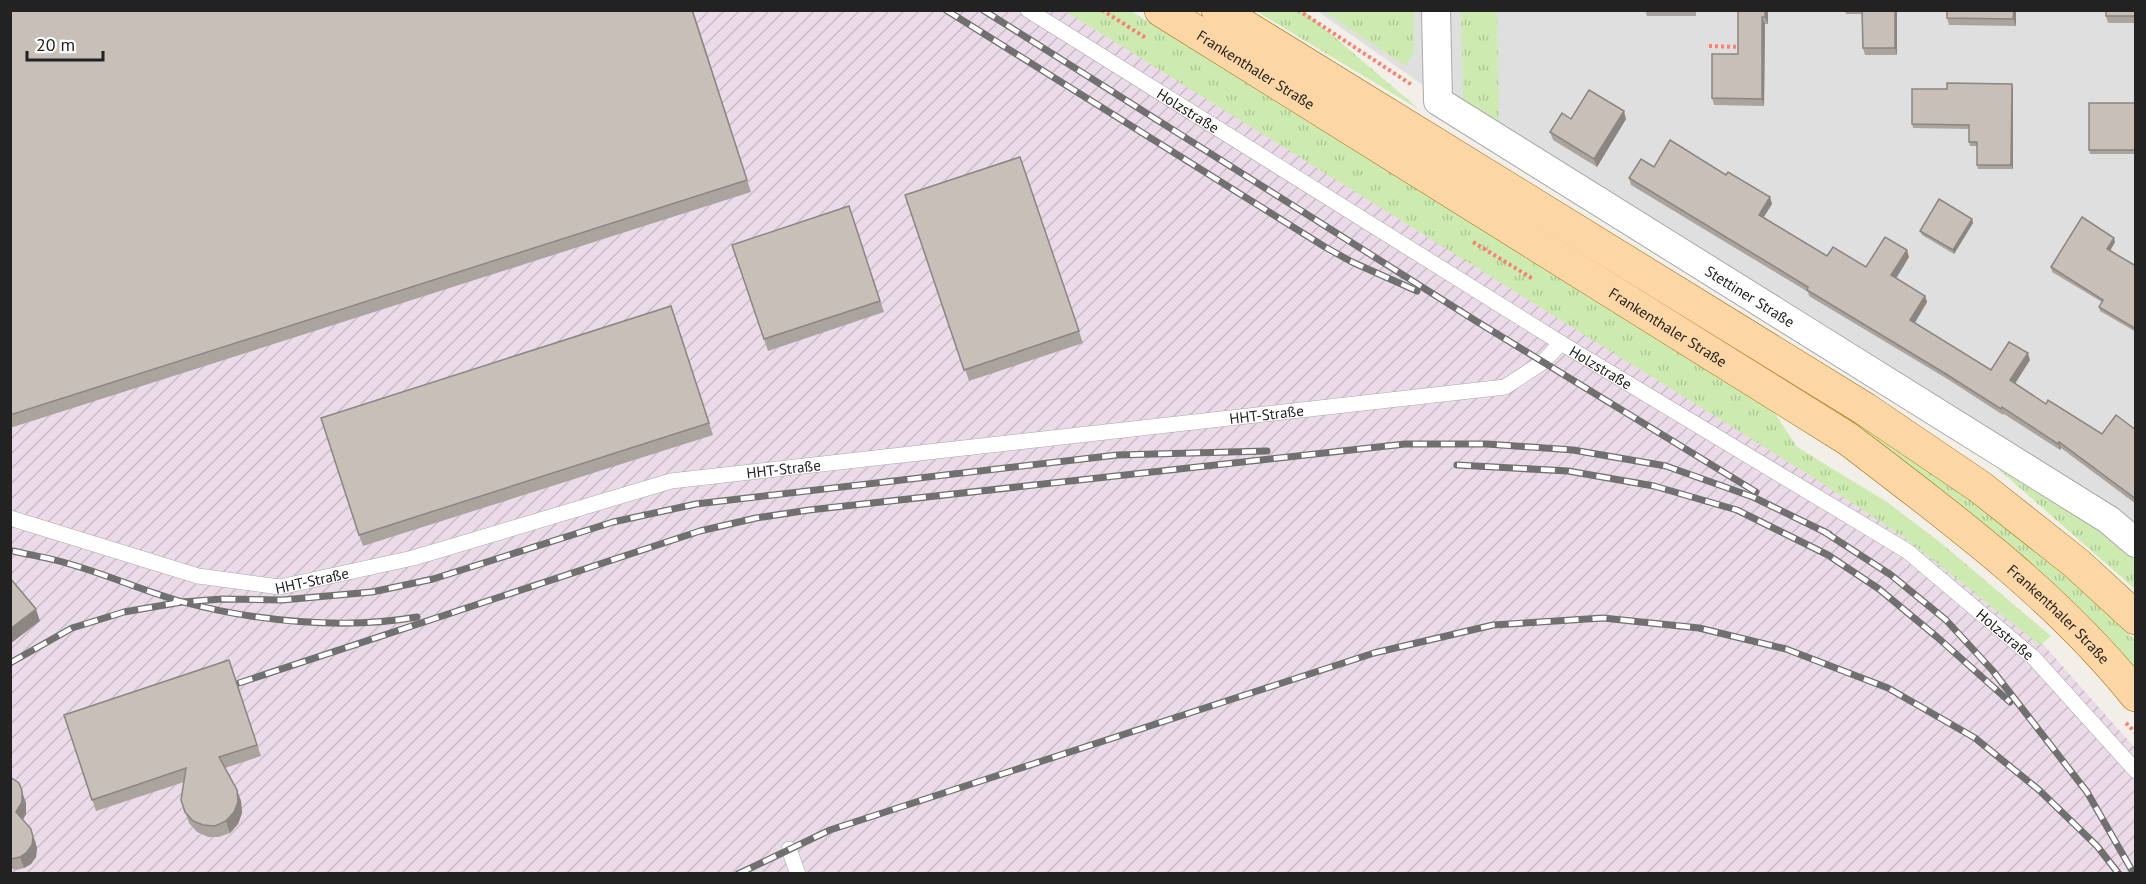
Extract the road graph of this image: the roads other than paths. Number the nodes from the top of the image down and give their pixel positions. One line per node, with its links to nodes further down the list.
1 (1028, 10): 5 (lane, Holzstraße)
2 (1161, 10): 9 (main road, Frankenthaler Straße)
3 (1218, 10): 8 (main road, Frankenthaler Straße)
4 (1436, 10): 7 (street, Stettiner Straße)
5 (1561, 343): 6 (lane, HHT-Straße); 10 (lane, Holzstraße)
6 (10, 518)
7 (2136, 543)
8 (2136, 618)
9 (2136, 695)
10 (2136, 771)
11 (789, 849): 12 (lane)
12 (798, 873)

